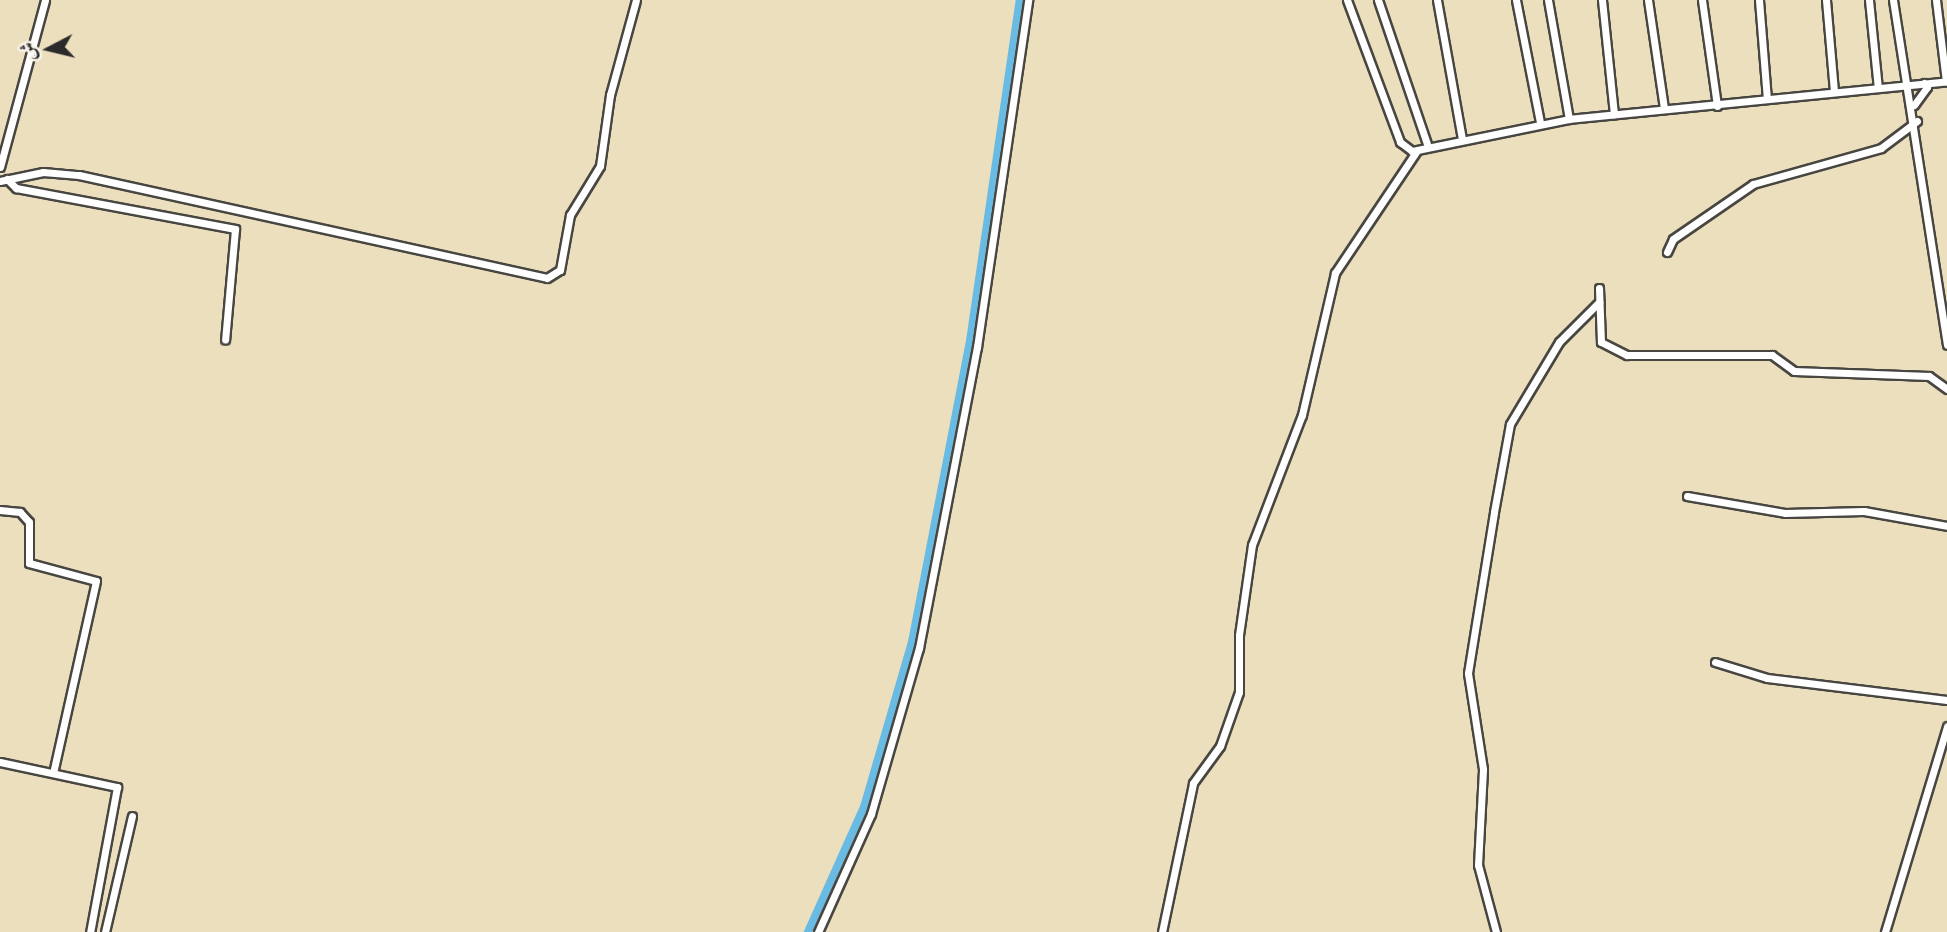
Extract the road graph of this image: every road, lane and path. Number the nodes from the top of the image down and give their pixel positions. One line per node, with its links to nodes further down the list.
1 (45, 0): 33 (street)
2 (636, 0): 34 (street)
3 (1028, 0): 52 (street)
4 (1347, 0): 32 (street)
5 (1378, 0): 31 (street)
6 (1437, 0): 30 (street)
7 (1516, 0): 29 (street)
8 (1548, 0): 27 (street)
9 (1602, 0): 26 (street)
10 (1648, 0): 25 (street)
11 (1702, 0): 24 (street)
12 (1759, 0): 22 (street)
13 (1826, 0): 21 (street)
14 (1868, 0): 20 (street)
15 (1893, 0): 19 (street)
16 (1936, 0): 17 (street)
17 (1946, 81): 18 (street)
18 (1924, 83): 19 (street); 23 (street)
19 (1903, 85): 20 (street); 23 (street)
20 (1878, 88): 21 (street)
21 (1834, 92): 22 (street)
22 (1767, 99): 24 (street)
23 (1914, 105): 28 (street)
24 (1717, 106): 25 (street)
25 (1664, 109): 26 (street)
26 (1614, 114): 27 (street)
27 (1569, 119): 29 (street)
28 (1917, 121): 35 (street); 39 (street)
29 (1540, 122): 30 (street)
30 (1462, 139): 31 (street)
31 (1427, 145): 32 (street)
32 (1416, 152): 53 (street)
33 (0, 167)
34 (3, 180): 38 (street)
35 (1667, 252)
36 (1599, 288): 37 (street)
37 (1599, 302): 40 (street); 54 (street)
38 (225, 340)
39 (1947, 345)
40 (1947, 389)
41 (1687, 496): 43 (street)
42 (0, 510): 48 (street)
43 (1947, 526)
44 (1715, 662): 45 (street)
45 (1947, 699)
46 (1947, 726): 55 (street)
47 (0, 762): 48 (street)
48 (54, 769): 50 (street)
49 (131, 816): 51 (street)
50 (90, 932)
51 (105, 932)
52 (818, 932)
53 (1162, 932)
54 (1496, 932)
55 (1885, 932)

